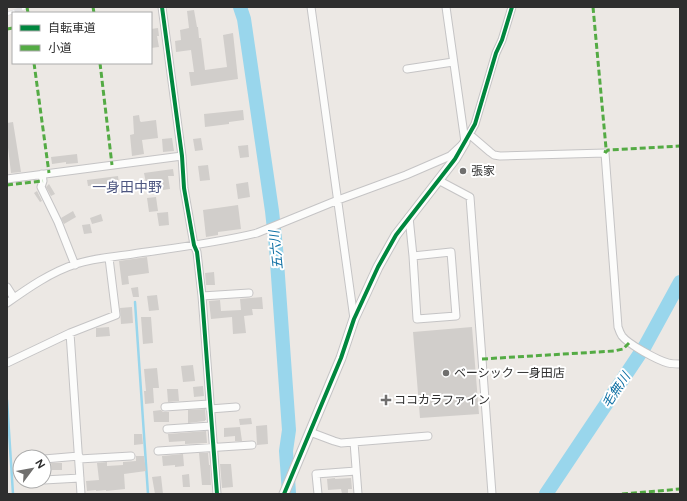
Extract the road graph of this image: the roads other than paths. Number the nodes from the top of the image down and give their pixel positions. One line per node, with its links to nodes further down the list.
1 (162, 7): 8 (street)
2 (311, 7): 13 (street)
3 (446, 7): 5 (street)
4 (512, 7): 7 (street)
5 (453, 62): 6 (street); 7 (street)
6 (408, 69)
7 (467, 138): 9 (street); 27 (street)
8 (182, 156): 10 (street); 15 (street)
9 (453, 157): 12 (street); 13 (street)
10 (42, 174): 11 (street); 18 (street)
11 (7, 178)
12 (438, 180): 14 (street); 50 (street)
13 (338, 200): 15 (street); 24 (street)
14 (410, 217): 16 (street); 24 (street)
15 (194, 245): 17 (street); 21 (street)
16 (413, 256): 16 (street)
17 (110, 258): 18 (street); 25 (street)
18 (75, 264): 22 (street)
19 (7, 287): 22 (street)
20 (249, 293): 21 (street)
21 (202, 296): 29 (street)
22 (14, 298): 23 (street)
23 (7, 303)
24 (354, 319): 33 (street)
25 (70, 333): 26 (street); 40 (street)
26 (7, 363)
27 (680, 364)
28 (165, 407): 29 (street)
29 (210, 407): 30 (street); 31 (street)
30 (236, 407)
31 (212, 426): 32 (street); 37 (street)
32 (167, 429)
33 (310, 432): 35 (street); 47 (street)
34 (428, 436): 35 (street)
35 (354, 442): 42 (street)
36 (252, 445): 37 (street)
37 (213, 447): 38 (street); 46 (street)
38 (158, 451)
39 (131, 456): 40 (street)
40 (79, 458): 41 (street); 43 (street)
41 (52, 459)
42 (356, 471): 48 (street); 49 (street)
43 (80, 478): 44 (street); 45 (street)
44 (52, 480)
45 (81, 494)
46 (217, 494)
47 (284, 494)
48 (318, 494)
49 (358, 494)
50 (492, 494)

